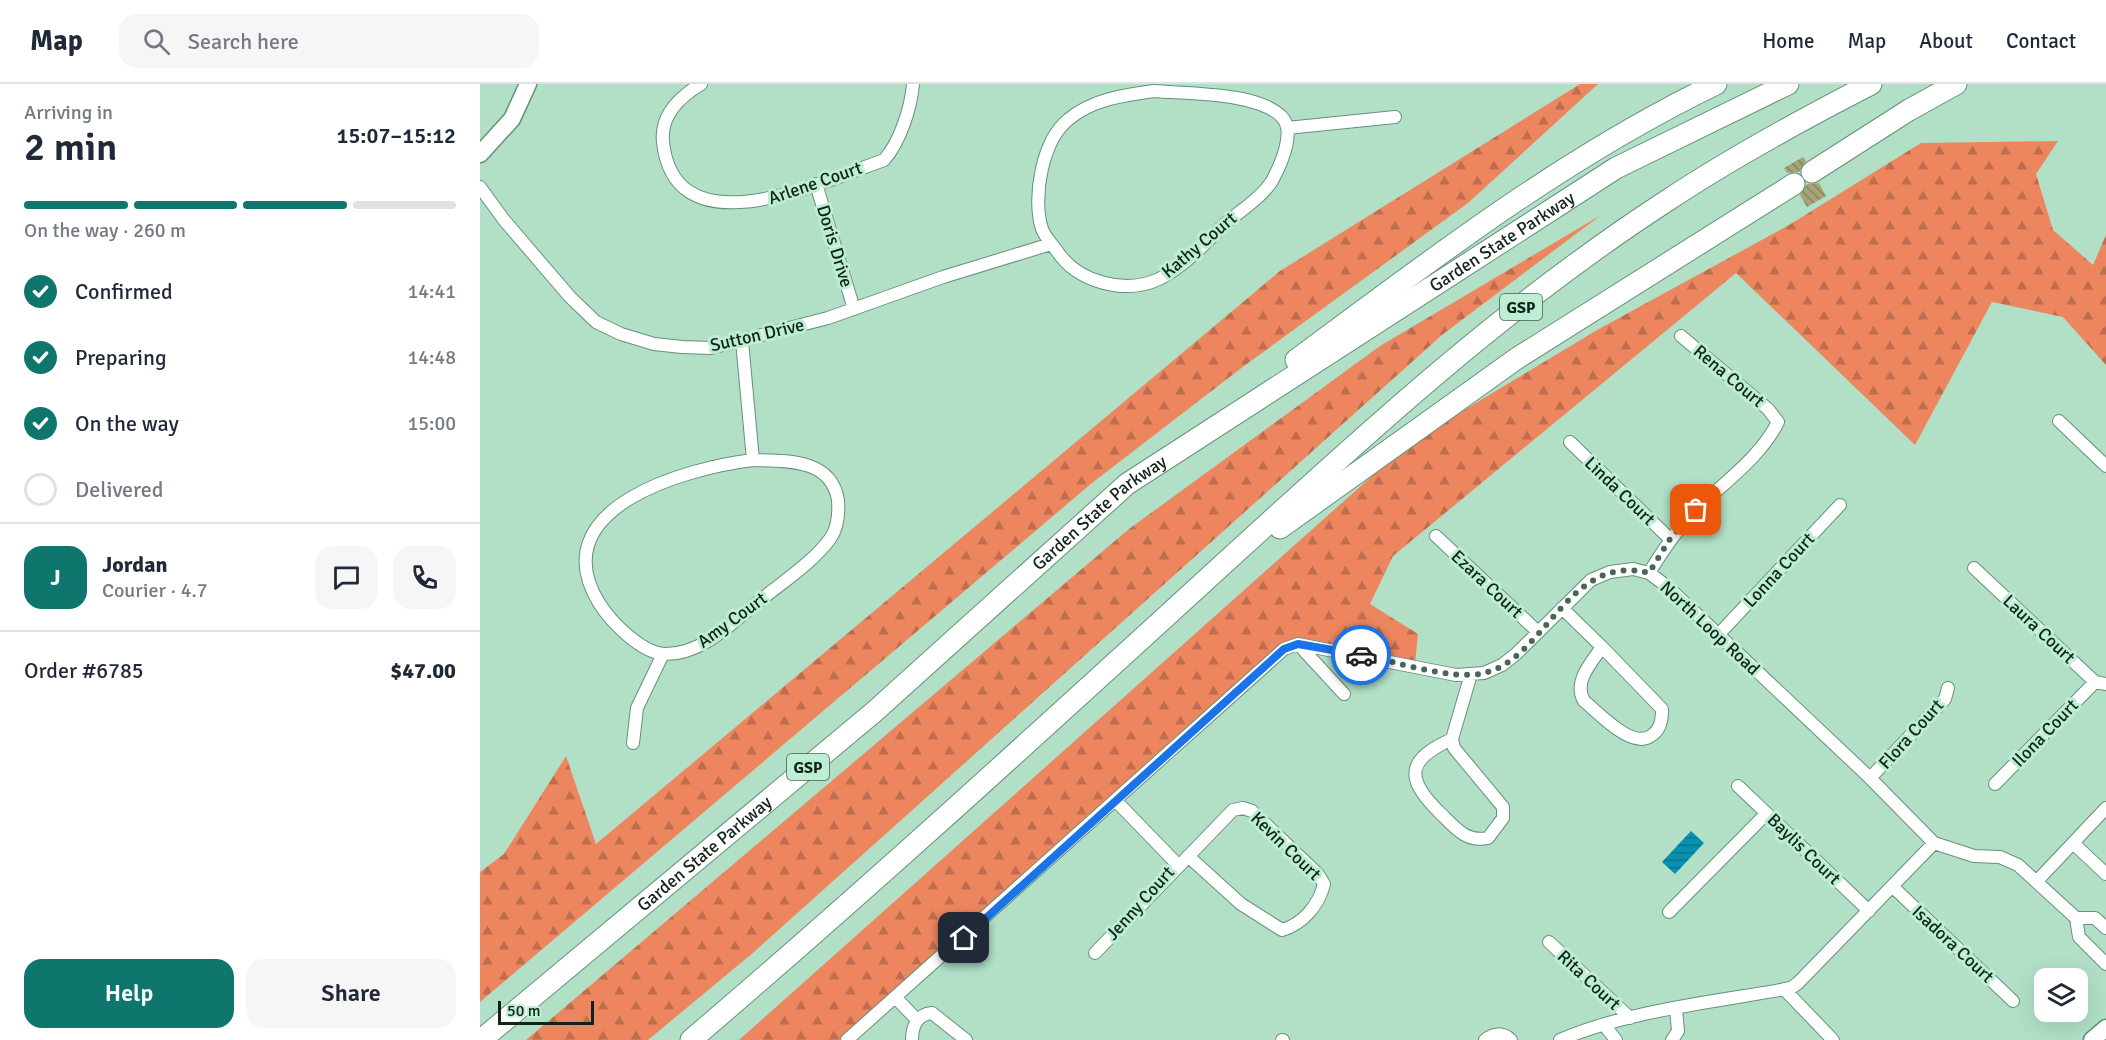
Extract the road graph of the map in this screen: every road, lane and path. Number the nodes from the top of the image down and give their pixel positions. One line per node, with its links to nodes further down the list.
1 (528, 84): 10 (main road)
2 (701, 84): 12 (street, Arlene Court)
3 (913, 84): 12 (street, Arlene Court)
4 (1716, 84): 23 (highway)
5 (1788, 84): 23 (highway, Garden State Parkway / GSP)
6 (1871, 84): 29 (highway, GSP)
7 (1956, 84): 11 (highway)
8 (1395, 117): 9 (street)
9 (1287, 128): 15 (street, Kathy Court); 15 (street, Kathy Court)
10 (480, 154)
11 (1812, 172)
12 (816, 184): 16 (street, Doris Drive)
13 (1794, 184): 29 (highway)
14 (480, 187): 18 (street, Sutton Drive)
15 (1051, 244): 16 (street, Sutton Drive)
16 (854, 309): 18 (street, Sutton Drive)
17 (1681, 336): 26 (street, Rena Court)
18 (742, 341): 21 (street)
19 (2059, 421): 22 (street)
20 (1570, 442): 26 (street, Linda Court)
21 (753, 460): 35 (street, Amy Court); 35 (street, Amy Court)
22 (2106, 466)
23 (1127, 484): 70 (highway, Garden State Parkway / GSP)
24 (1839, 505): 32 (street, Lonna Court)
25 (1436, 536): 31 (street, Ezara Court)
26 (1670, 539): 28 (street)
27 (1974, 568): 37 (street, Laura Court)
28 (1649, 573): 30 (street, North Loop Road); 32 (street, North Loop Road)
29 (1206, 580): 71 (highway, GSP)
30 (1562, 608): 31 (street, North Loop Road); 34 (street)
31 (1538, 633): 36 (street, North Loop Road)
32 (1719, 634): 42 (street, North Loop Road)
33 (1298, 644): 36 (street, North Loop Road); 39 (street); 45 (street)
34 (1602, 647): 34 (street)
35 (663, 654): 41 (street)
36 (1471, 674): 40 (street)
37 (2100, 683): 43 (street, Ilona Court)
38 (1948, 688): 42 (street, Flora Court)
39 (1344, 694)
40 (1452, 739): 40 (street)
41 (633, 742)
42 (1870, 778): 48 (street, North Loop Road)
43 (1995, 784)
44 (1738, 786): 47 (street, Baylis Court)
45 (1116, 801): 51 (street, Jenny Court); 63 (street)
46 (2106, 808): 49 (street)
47 (1766, 814): 55 (street, Baylis Court); 56 (street)
48 (1934, 843): 53 (street); 54 (street)
49 (2074, 844): 52 (street); 53 (street)
50 (1188, 856): 50 (street, Kevin Court); 51 (street, Kevin Court)
51 (1179, 866): 60 (street, Jenny Court)
52 (2106, 874)
53 (2037, 881): 57 (street)
54 (1893, 887): 55 (street); 64 (street, Isadora Court)
55 (1869, 911): 62 (street)
56 (1669, 912)
57 (2076, 918): 58 (street); 61 (street)
58 (2106, 928)
59 (1549, 942): 66 (street, Rita Court)
60 (1095, 952)
61 (2106, 964)
62 (1784, 989): 65 (street); 80 (street)
63 (896, 998): 67 (street); 72 (street)
64 (2013, 1001)
65 (1676, 1009): 66 (street); 79 (street)
66 (1629, 1018): 68 (street)
67 (918, 1020): 73 (street); 74 (street)
68 (1604, 1025): 77 (street); 78 (street)
69 (2106, 1028): 81 (main road)
70 (481, 1040)
71 (690, 1040)
72 (847, 1040)
73 (912, 1040)
74 (966, 1040)
75 (1485, 1040): 76 (street)
76 (1511, 1040)
77 (1560, 1040)
78 (1616, 1040)
79 (1672, 1040)
80 (1833, 1040)
81 (2091, 1040)

